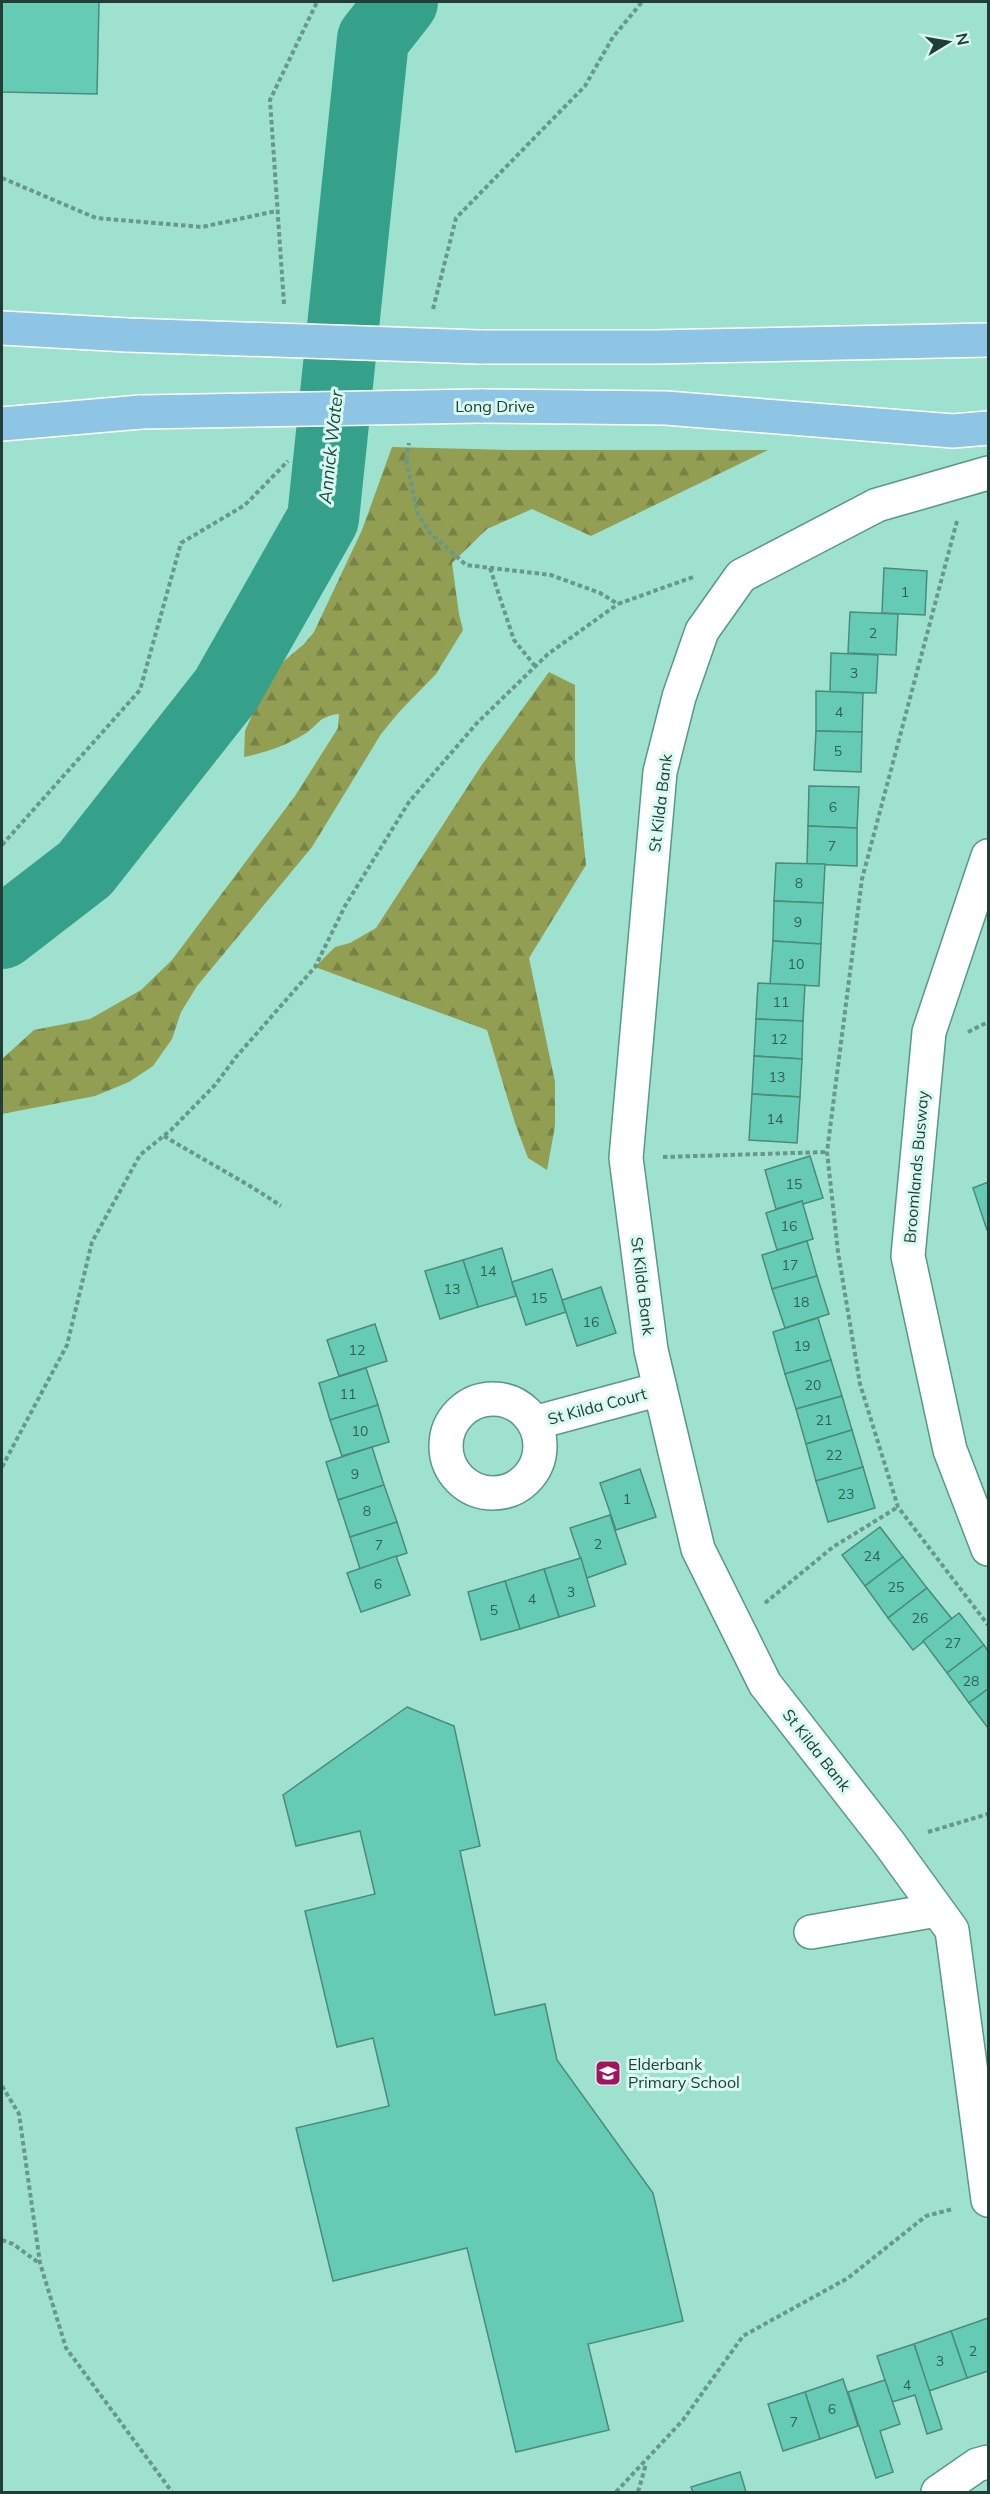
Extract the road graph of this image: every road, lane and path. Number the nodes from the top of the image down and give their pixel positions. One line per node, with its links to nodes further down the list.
1 (317, 2): 4 (path)
2 (642, 2): 6 (path)
3 (2, 178): 4 (path)
4 (276, 211): 5 (path)
5 (284, 304)
6 (431, 316)
7 (2, 328): 8 (main road, bridge)
8 (988, 340)
9 (2, 424): 10 (main road, Long Drive, bridge)
10 (988, 428)
11 (288, 460): 18 (path)
12 (406, 460): 14 (path)
13 (978, 476): 15 (street, St Kilda Bank); 21 (path)
14 (490, 567): 16 (path); 17 (path)
15 (741, 576): 16 (path); 22 (street, St Kilda Bank)
16 (618, 604): 17 (path)
17 (535, 666): 20 (path)
18 (2, 845)
19 (988, 856): 28 (street, Broomlands Busway)
20 (164, 1136): 23 (path); 26 (path)
21 (827, 1152): 22 (path); 27 (path)
22 (626, 1158): 24 (street, St Kilda Bank)
23 (281, 1206)
24 (660, 1389): 25 (street, St Kilda Court); 30 (street, St Kilda Bank)
25 (534, 1423)
26 (2, 1467)
27 (898, 1507): 29 (path); 30 (path)
28 (988, 1549)
29 (988, 1625)
30 (737, 1627): 32 (street, St Kilda Bank)
31 (988, 1814): 32 (path)
32 (890, 1843): 33 (street, St Kilda Bank)
33 (937, 1910): 34 (street); 36 (street, St Kilda Bank)
34 (811, 1932)
35 (2, 2086): 39 (path)
36 (988, 2200)
37 (957, 2208): 40 (path)
38 (2, 2240): 39 (path)
39 (40, 2263): 42 (path)
40 (647, 2460): 43 (path); 44 (path)
41 (988, 2462): 45 (street)
42 (172, 2493)
43 (616, 2493)
44 (638, 2493)
45 (938, 2493)

